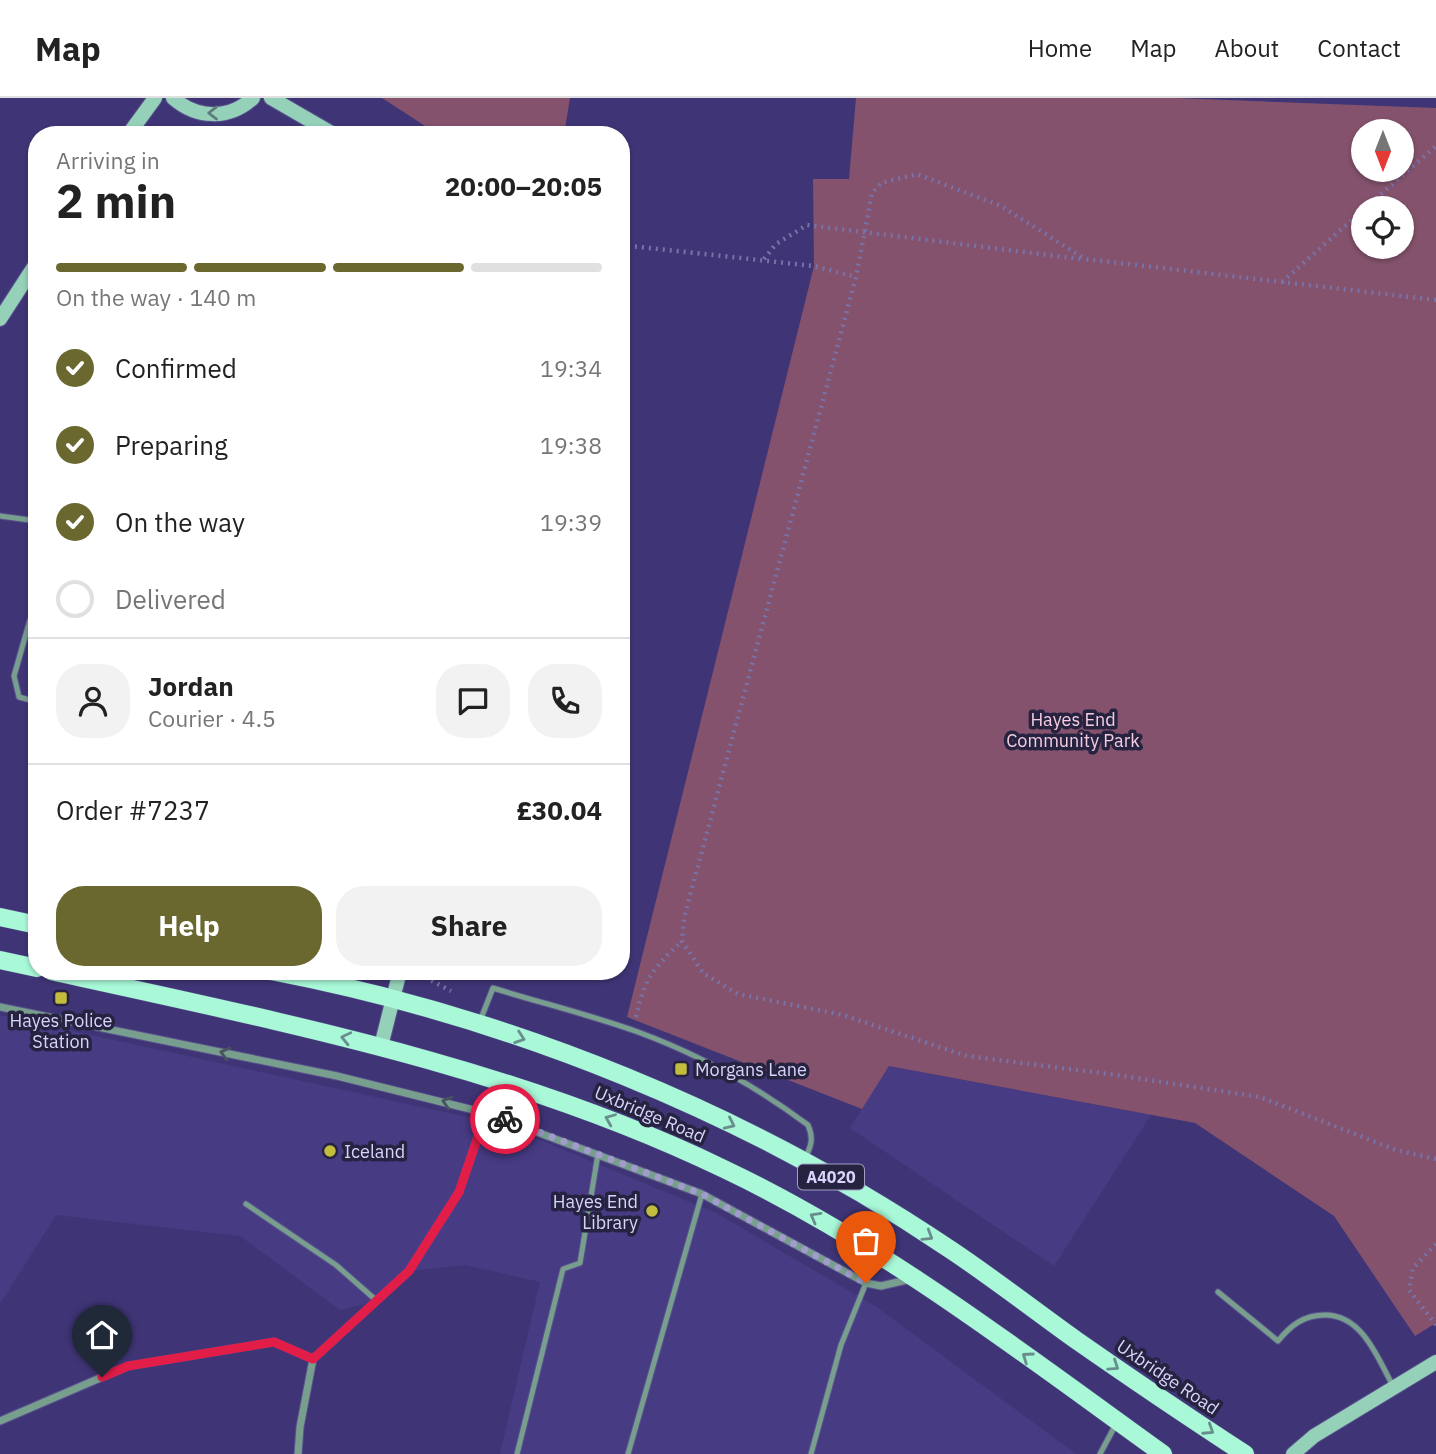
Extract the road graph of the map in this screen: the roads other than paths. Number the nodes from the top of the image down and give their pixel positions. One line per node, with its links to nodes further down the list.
1 (155, 98): 5 (street)
2 (173, 98): 3 (street, one-way to 2)
3 (253, 98)
4 (271, 98): 6 (street)
5 (135, 126)
6 (319, 126)
7 (28, 276): 8 (street)
8 (0, 319)
9 (0, 516): 10 (lane)
10 (28, 520)
11 (28, 627): 12 (lane)
12 (28, 699)
13 (0, 916): 14 (main road)
14 (28, 923)
15 (0, 960): 16 (main road)
16 (28, 966)
17 (91, 980): 23 (main road, Uxbridge Road / A4020, one-way to 17)
18 (318, 980): 20 (main road, Uxbridge Road / A4020)
19 (398, 980): 20 (street)
20 (394, 1000): 22 (main road, Uxbridge Road / A4020); 23 (street)
21 (0, 1007): 24 (street, one-way to 21)
22 (479, 1024): 26 (main road, Uxbridge Road / A4020, one-way to 26); 26 (lane)
23 (382, 1046): 29 (main road, Uxbridge Road / A4020, one-way to 23)
24 (486, 1113): 25 (street); 32 (street)
25 (598, 1154): 27 (street); 39 (lane)
26 (804, 1161): 44 (main road, Uxbridge Road / A4020, one-way to 44)
27 (702, 1194): 30 (street); 40 (lane)
28 (246, 1204): 32 (lane)
29 (915, 1277): 30 (street); 37 (main road, Uxbridge Road / A4020, one-way to 29)
30 (866, 1283): 41 (lane)
31 (1218, 1292): 35 (lane)
32 (377, 1301): 33 (street)
33 (313, 1359): 36 (street); 38 (street)
34 (1434, 1366): 35 (street)
35 (1394, 1388): 45 (street)
36 (0, 1421)
37 (1118, 1422): 42 (lane); 43 (main road, Uxbridge Road / A4020)
38 (298, 1454)
39 (517, 1454)
40 (628, 1454)
41 (811, 1454)
42 (1100, 1454)
43 (1163, 1454)
44 (1245, 1454)
45 (1293, 1454)

